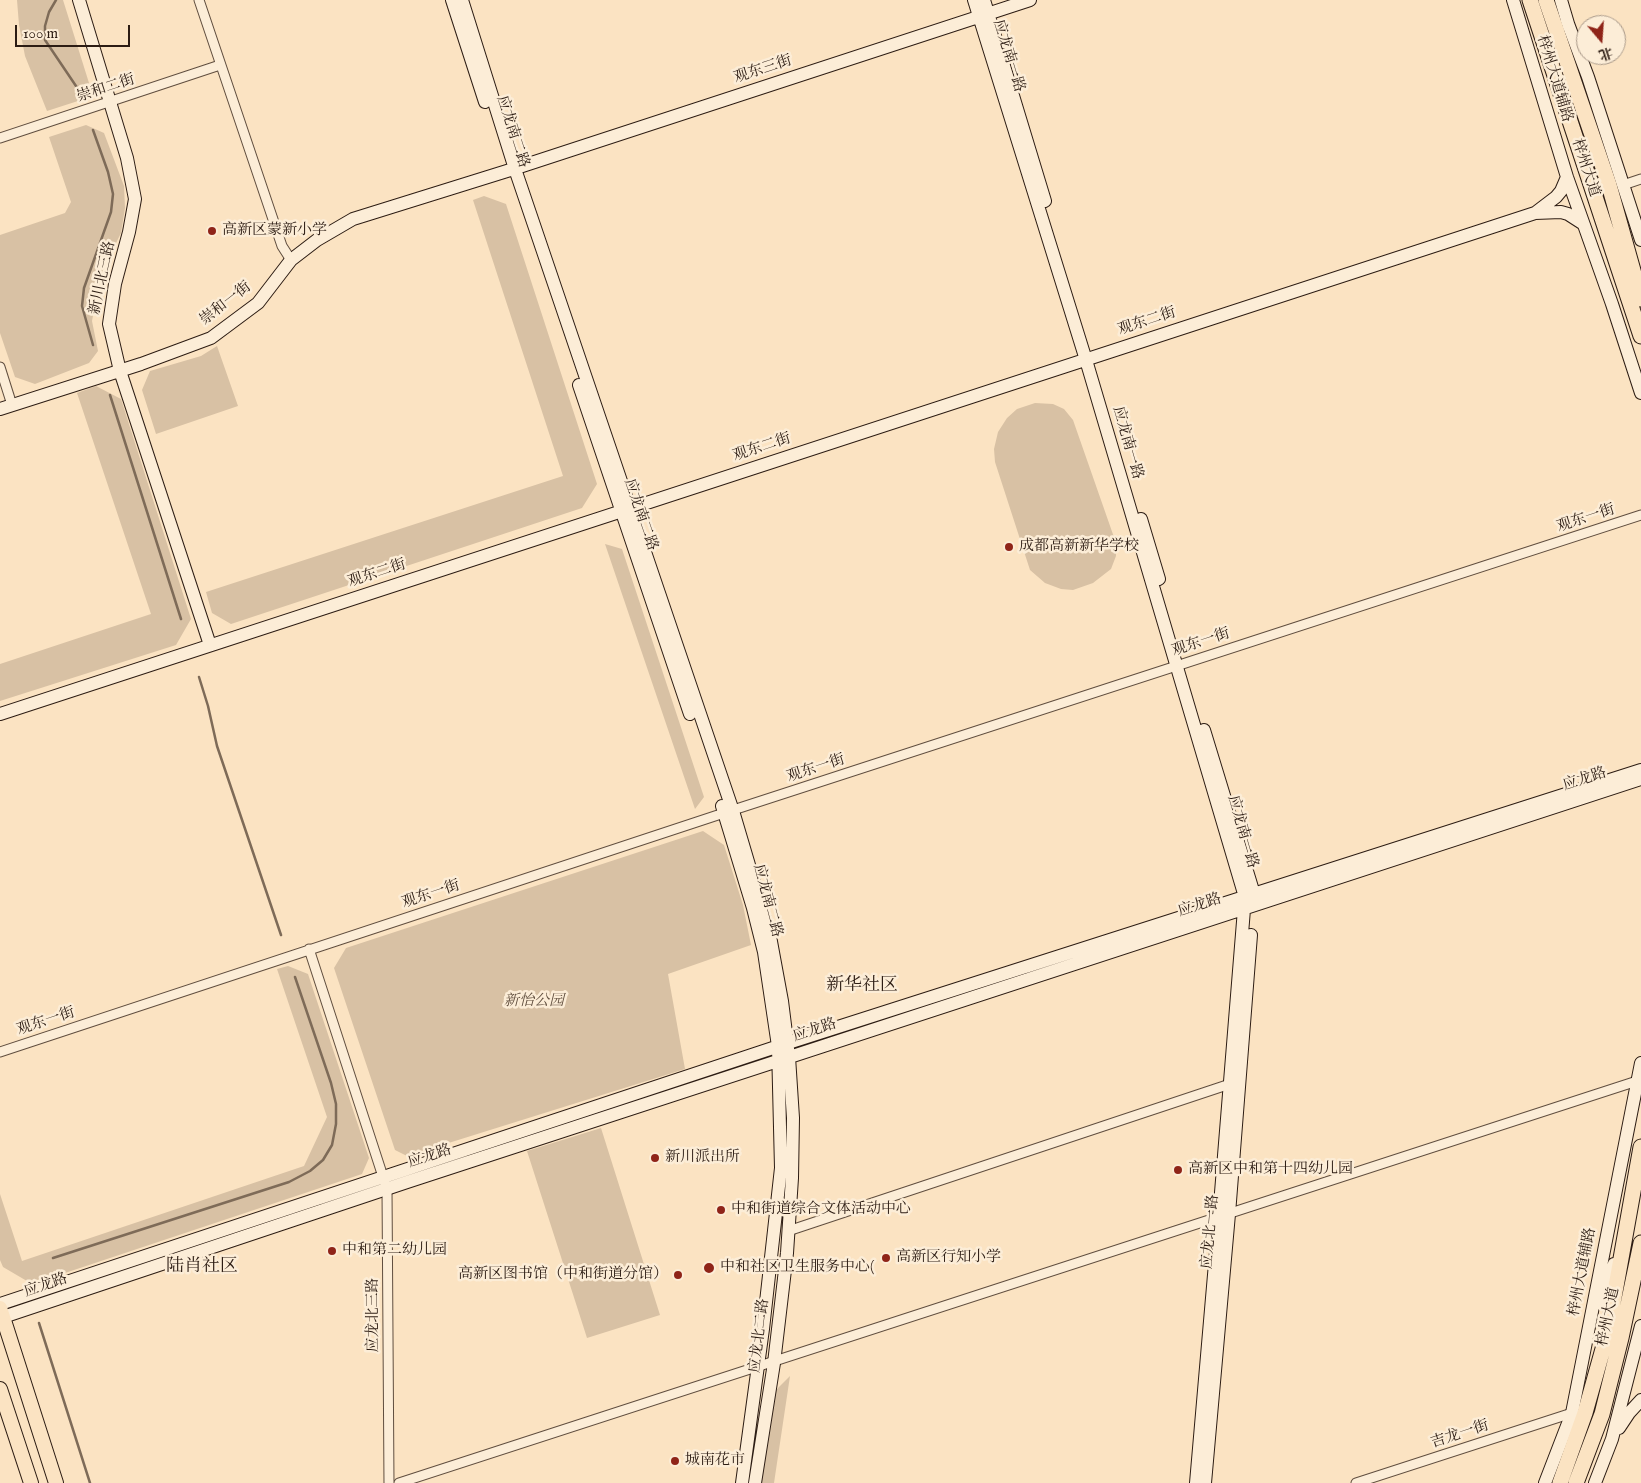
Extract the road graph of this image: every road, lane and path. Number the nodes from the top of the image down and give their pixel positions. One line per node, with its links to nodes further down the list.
1 (79, 0): 16 (street, 新川北三路)
2 (199, 0): 15 (street)
3 (452, 0): 18 (street, 应龙南二路)
4 (462, 0): 18 (street, 应龙南二路)
5 (974, 0): 13 (street, 应龙南一路)
6 (984, 0): 13 (street, 应龙南一路)
7 (1030, 0): 13 (street, 观东三街)
8 (1513, 0): 19 (street, 梓州大道辅路)
9 (1520, 0): 14 (street)
10 (1530, 0): 14 (highway, 梓州大道)
11 (1546, 0): 21 (highway, 梓州大道)
12 (1560, 0): 21 (street)
13 (984, 15): 18 (street, 观东三街); 28 (street, 应龙南一路)
14 (1546, 50): 27 (highway, 梓州大道)
15 (220, 65): 16 (street, 崇和二街); 25 (street)
16 (112, 102): 17 (street, 崇和二街); 30 (street, 新川北三路)
17 (0, 138)
18 (511, 170): 25 (street, 崇和一街); 33 (street, 应龙南二路)
19 (1567, 177): 22 (street, 观东二街); 23 (street, 梓州大道辅路)
20 (1641, 179): 21 (street)
21 (1616, 185): 24 (street); 26 (highway, 梓州大道)
22 (1535, 213): 23 (street, 观东二街); 28 (street, 观东二街)
23 (1582, 223): 31 (street, 梓州大道辅路)
24 (1641, 240)
25 (291, 260): 30 (street, 崇和一街)
26 (1641, 299)
27 (1641, 336)
28 (1089, 359): 33 (street, 观东二街); 36 (street, 应龙南一路)
29 (0, 367): 32 (street)
30 (120, 371): 32 (street, 崇和一街); 35 (street, 新川北三路)
31 (1641, 394)
32 (6, 407)
33 (625, 510): 35 (street, 观东二街); 40 (street, 应龙南二路)
34 (1641, 515): 36 (street, 观东一街)
35 (210, 645): 37 (street, 观东二街)
36 (1180, 664): 40 (street, 观东一街); 41 (street, 应龙南一路)
37 (0, 714)
38 (1641, 770): 41 (street, 应龙路)
39 (1641, 778): 41 (street, 应龙路)
40 (729, 812): 42 (street, 观东一街); 43 (street, 应龙南二路)
41 (1249, 901): 43 (street, 应龙路); 45 (street, 应龙路); 48 (street, 应龙北一路); 51 (street, 应龙北一路)
42 (309, 950): 44 (street, 观东一街); 50 (street, 应龙北三路)
43 (783, 1044): 45 (street, 应龙北二路); 50 (street, 应龙路)
44 (0, 1052)
45 (784, 1059): 50 (street, 应龙路); 53 (street, 应龙北二路); 59 (street, 应龙北二路)
46 (1641, 1063): 47 (street, 梓州大道辅路)
47 (1637, 1082): 51 (street); 56 (street, 梓州大道辅路)
48 (1230, 1084): 51 (street, 应龙北一路); 53 (street)
49 (1641, 1147): 52 (highway, 梓州大道)
50 (386, 1182): 55 (street, 应龙路); 66 (street, 应龙北三路)
51 (1224, 1215): 58 (street); 70 (street, 应龙北一路); 71 (street, 应龙北一路)
52 (1627, 1223): 56 (street); 74 (highway, 梓州大道)
53 (788, 1231): 58 (street, 应龙北二路)
54 (1641, 1243): 75 (highway, 梓州大道)
55 (1, 1312): 65 (main road)
56 (1589, 1326): 62 (street, 梓州大道辅路)
57 (1641, 1331): 63 (street)
58 (774, 1362): 59 (street); 69 (street, 应龙北二路)
59 (758, 1368): 67 (street); 68 (street, 应龙北二路)
60 (0, 1388): 64 (main road)
61 (1641, 1400): 63 (street)
62 (1572, 1413): 72 (street, 吉龙一街); 73 (street, 梓州大道辅路)
63 (1612, 1439): 76 (street)
64 (31, 1483)
65 (56, 1483)
66 (389, 1483)
67 (399, 1483)
68 (742, 1483)
69 (755, 1483)
70 (1196, 1483)
71 (1205, 1483)
72 (1356, 1483)
73 (1545, 1483)
74 (1560, 1483)
75 (1576, 1483)
76 (1595, 1483)

